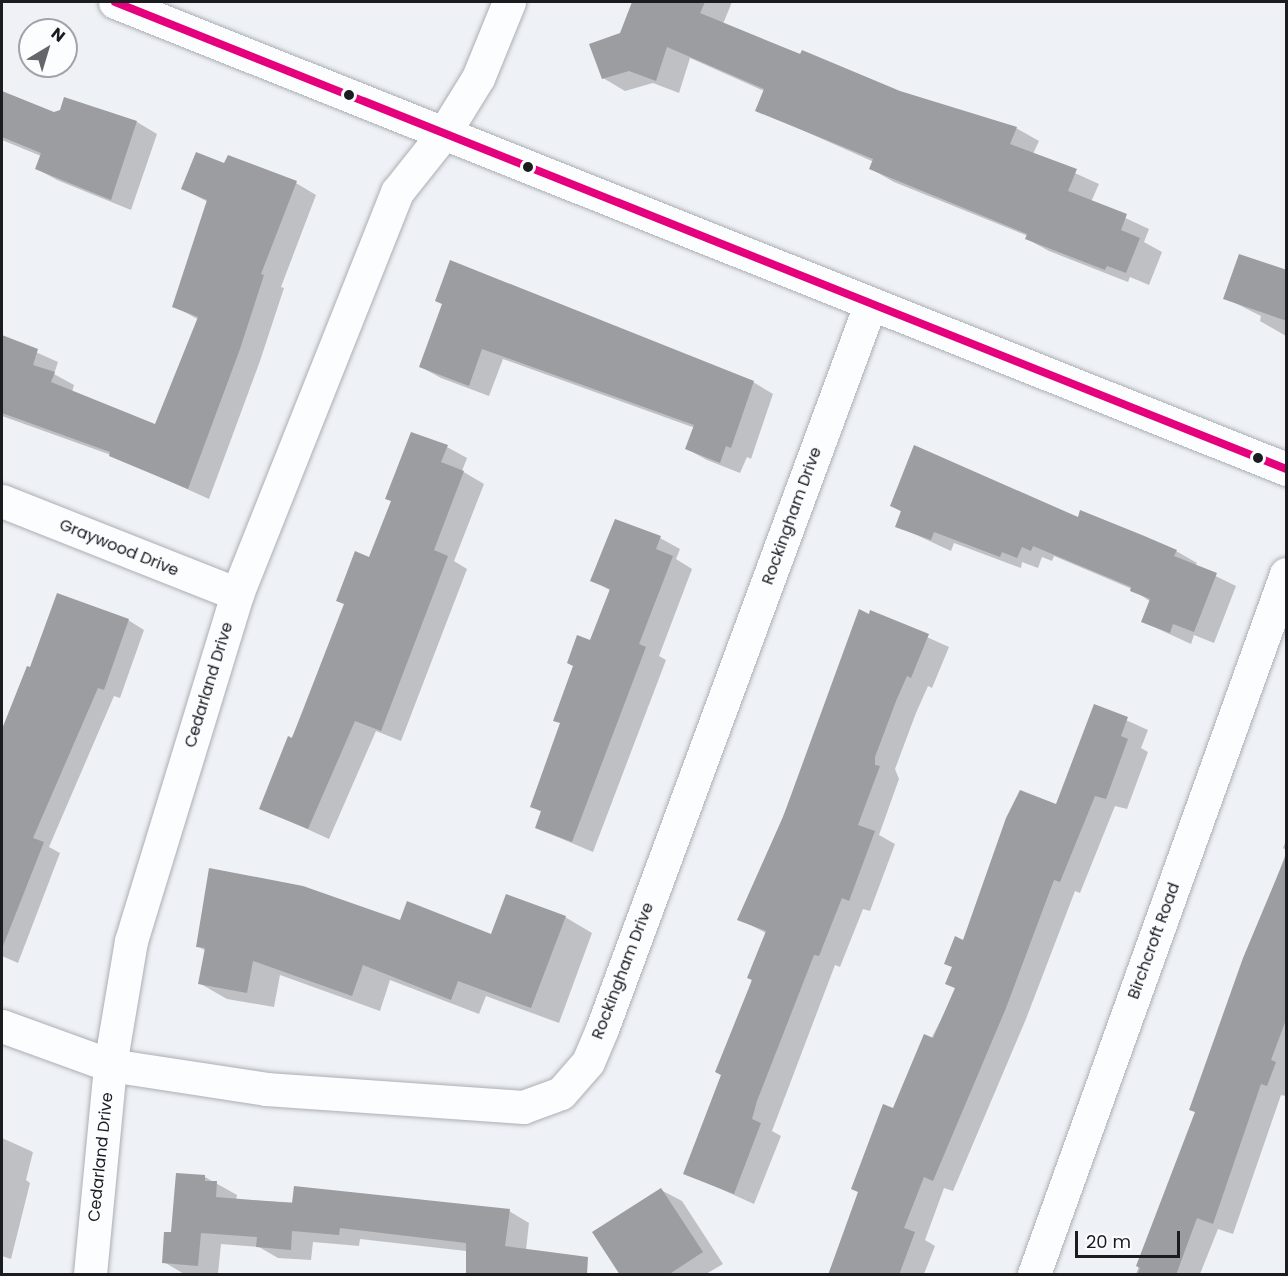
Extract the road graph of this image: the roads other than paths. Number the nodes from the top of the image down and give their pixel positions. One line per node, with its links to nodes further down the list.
1 (115, 2): 3 (street)
2 (509, 2): 3 (street, Cedarland Drive)
3 (444, 133): 4 (street); 8 (street, Cedarland Drive)
4 (870, 305): 5 (street); 10 (street, Rockingham Drive)
5 (1287, 469)
6 (2, 501): 8 (street, Graywood Drive)
7 (1287, 574): 12 (street, Birchcroft Road)
8 (237, 594): 10 (street, Cedarland Drive)
9 (2, 1026): 10 (street, Rockingham Drive)
10 (110, 1065): 11 (street, Cedarland Drive)
11 (90, 1275)
12 (1034, 1275)

